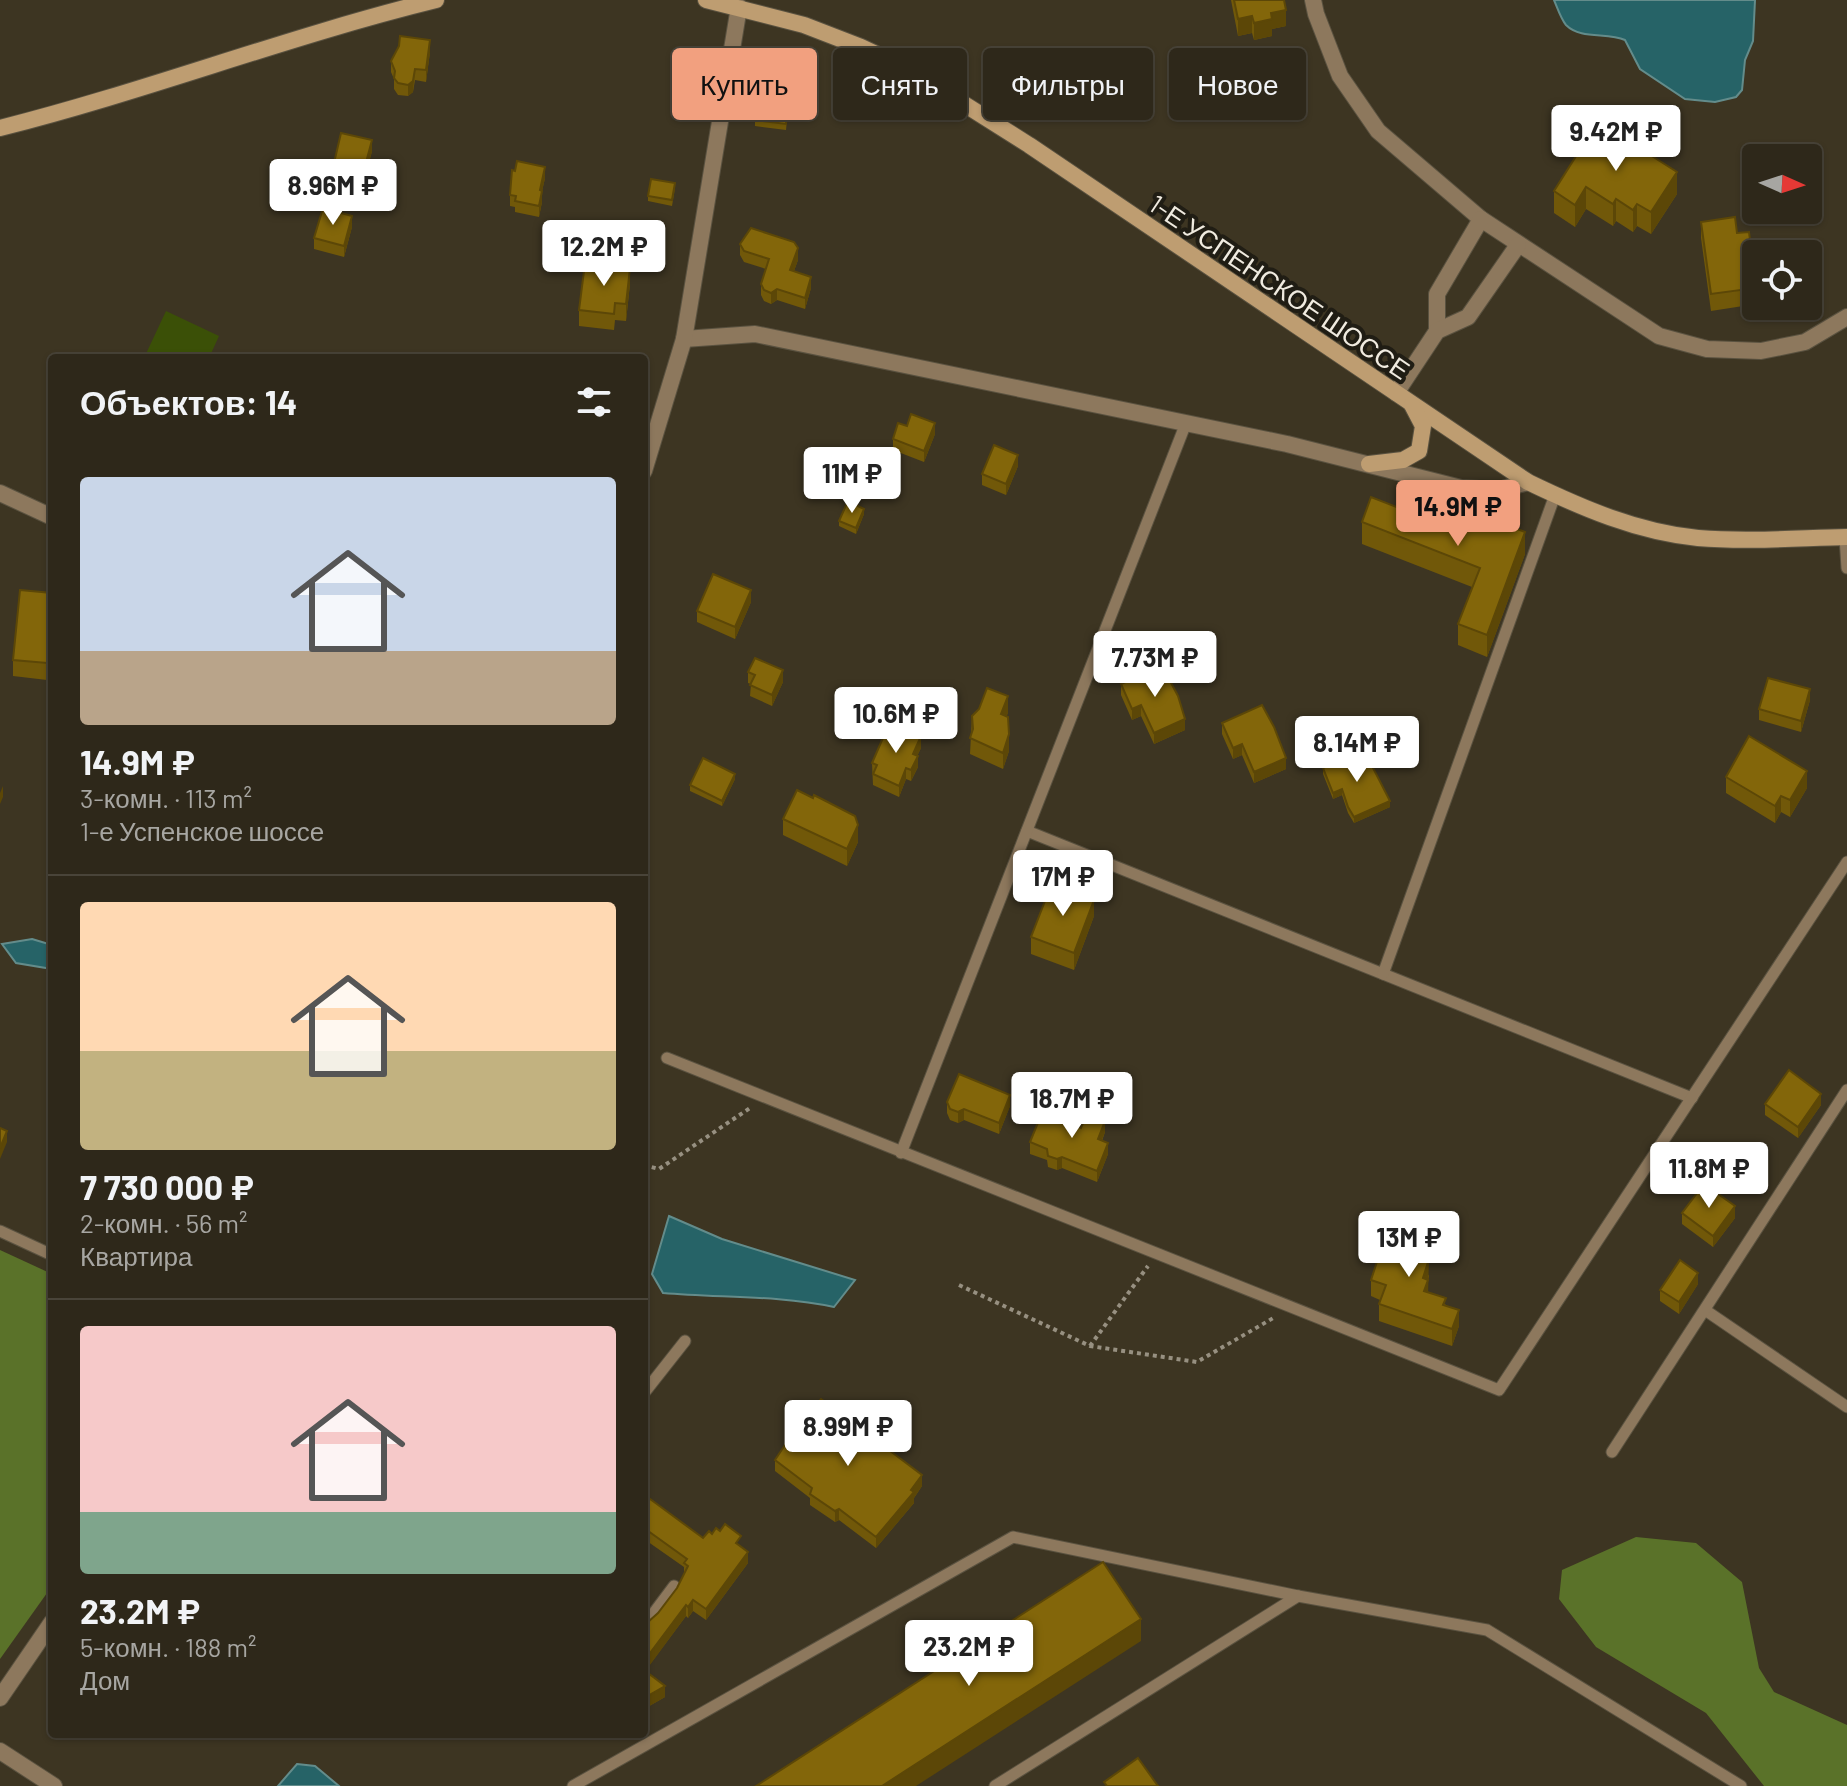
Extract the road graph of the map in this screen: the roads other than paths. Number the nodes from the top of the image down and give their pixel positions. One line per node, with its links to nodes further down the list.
1 (436, 0): 5 (main road)
2 (706, 0): 4 (main road, 1-Е УСПЕНСКОЕ ШОССЕ)
3 (1313, 0): 6 (street)
4 (739, 7): 10 (street); 11 (main road, 1-Е УСПЕНСКОЕ ШОССЕ)
5 (0, 128)
6 (1481, 219): 7 (street); 9 (street)
7 (1518, 245): 8 (street); 9 (street)
8 (1847, 317)
9 (1437, 331): 11 (street)
10 (684, 339): 13 (street); 14 (street)
11 (1396, 393): 12 (main road, 1-Е УСПЕНСКОЕ ШОССЕ)
12 (1411, 403): 15 (main road); 16 (main road, 1-Е УСПЕНСКОЕ ШОССЕ)
13 (1186, 423): 15 (street); 22 (lane)
14 (648, 458)
15 (1369, 464): 16 (street)
16 (1528, 482): 18 (main road, 1-Е УСПЕНСКОЕ ШОССЕ)
17 (0, 493): 19 (street)
18 (1555, 495): 20 (main road, 1-Е УСПЕНСКОЕ ШОССЕ); 24 (lane)
19 (48, 515)
20 (1846, 537): 21 (lane)
21 (1847, 568)
22 (1027, 831): 24 (lane); 28 (lane)
23 (1847, 862): 27 (lane)
24 (1383, 974): 27 (lane)
25 (667, 1058): 28 (lane)
26 (1847, 1090): 31 (lane)
27 (1692, 1098): 28 (lane)
28 (901, 1153)
29 (0, 1231): 30 (lane)
30 (48, 1253)
31 (1705, 1310): 34 (lane); 35 (lane)
32 (685, 1341): 33 (lane)
33 (648, 1388)
34 (1847, 1407)
35 (1612, 1452)
36 (674, 1586): 38 (lane)
37 (1298, 1596): 43 (lane); 44 (lane); 45 (lane)
38 (648, 1621)
39 (48, 1628): 40 (street)
40 (0, 1698)
41 (0, 1751): 42 (street)
42 (54, 1786)
43 (573, 1786)
44 (995, 1786)
45 (1741, 1786)

